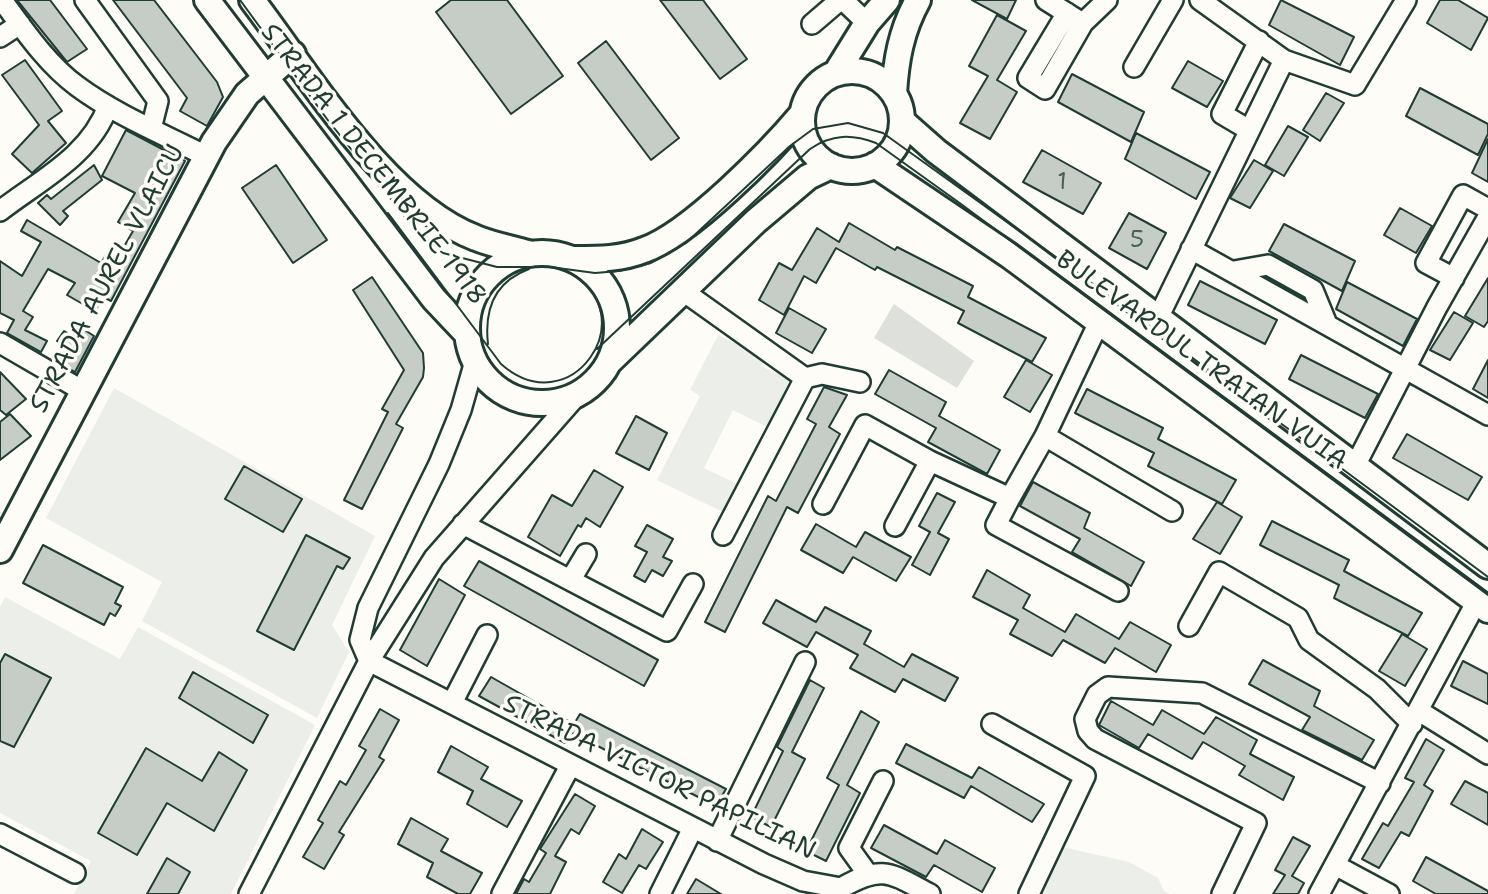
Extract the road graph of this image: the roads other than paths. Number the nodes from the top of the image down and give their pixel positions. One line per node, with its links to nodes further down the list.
1 (2, 0): 14 (street)
2 (85, 0): 27 (street)
3 (207, 0): 22 (main road, STRADA 1 DECEMBRIE 1918)
4 (252, 0): 18 (main road, STRADA 1 DECEMBRIE 1918)
5 (841, 0): 13 (street); 15 (street)
6 (887, 0): 13 (main road)
7 (918, 0): 23 (main road)
8 (1046, 0): 9 (street)
9 (1107, 0)
10 (1173, 0): 20 (street)
11 (1200, 0): 17 (street)
12 (1406, 0): 19 (street)
13 (867, 23): 21 (main road)
14 (20, 24): 16 (street); 24 (street)
15 (812, 24)
16 (0, 37)
17 (1259, 41): 19 (street); 28 (street)
18 (293, 54): 22 (main road, STRADA AUREL VLAICU); 36 (main road, STRADA 1 DECEMBRIE 1918)
19 (1284, 60): 28 (street)
20 (1134, 67)
21 (836, 73): 23 (main road); 25 (main road)
22 (265, 77): 29 (main road, STRADA AUREL VLAICU); 42 (main road, STRADA 1 DECEMBRIE 1918)
23 (894, 94): 26 (main road)
24 (108, 107): 27 (street); 33 (street)
25 (802, 114): 31 (main road); 37 (main road)
26 (902, 121): 30 (main road); 40 (main road, BULEVARDUL TRAIAN VUIA)
27 (151, 129): 29 (street)
28 (1250, 130): 35 (street)
29 (206, 156): 49 (main road, STRADA AUREL VLAICU)
30 (875, 165): 31 (main road); 41 (main road, BULEVARDUL TRAIAN VUIA)
31 (831, 166): 39 (main road)
32 (1488, 209): 38 (street)
33 (0, 211)
34 (1488, 217): 38 (street)
35 (1191, 249): 40 (street); 46 (street)
36 (528, 253): 37 (main road); 42 (main road)
37 (575, 259): 45 (main road)
38 (1454, 278): 46 (street)
39 (683, 291): 45 (main road); 47 (street)
40 (1158, 318): 54 (main road, BULEVARDUL TRAIAN VUIA)
41 (1099, 322): 52 (street); 67 (main road, BULEVARDUL TRAIAN VUIA)
42 (467, 334): 44 (main road)
43 (0, 343): 49 (street)
44 (475, 361): 50 (main road); 70 (street)
45 (609, 362): 50 (main road)
46 (1406, 369): 51 (street); 54 (street)
47 (805, 378): 48 (street); 60 (street)
48 (860, 382)
49 (83, 390): 61 (main road, STRADA AUREL VLAICU)
50 (579, 393): 58 (street)
51 (1488, 415)
52 (1045, 436): 55 (street); 57 (street)
53 (930, 461): 55 (street); 56 (street); 59 (street)
54 (1355, 466): 63 (main road, BULEVARDUL TRAIAN VUIA)
55 (1010, 498): 66 (street)
56 (824, 503)
57 (1172, 511)
58 (463, 524): 64 (street); 70 (street)
59 (895, 526)
60 (723, 535)
61 (0, 550)
62 (586, 554): 64 (street)
63 (1488, 566)
64 (571, 579): 65 (street)
65 (693, 584)
66 (1118, 591)
67 (1482, 606): 73 (street)
68 (1189, 626): 73 (street)
69 (487, 635): 72 (street)
70 (369, 661): 72 (street, STRADA VICTOR PAPILIAN); 86 (street)
71 (805, 662): 81 (street)
72 (452, 703): 76 (street, STRADA VICTOR PAPILIAN)
73 (1415, 717): 75 (street); 78 (street)
74 (992, 724): 90 (street)
75 (1488, 754)
76 (570, 766): 79 (street, STRADA VICTOR PAPILIAN); 87 (street)
77 (883, 781): 84 (street)
78 (1380, 783): 82 (street); 91 (street)
79 (693, 828): 81 (street, STRADA VICTOR PAPILIAN); 88 (street)
80 (0, 834): 83 (street)
81 (717, 841): 85 (street, STRADA VICTOR PAPILIAN)
82 (1335, 865): 92 (street); 93 (street)
83 (75, 873)
84 (867, 873): 85 (street, STRADA VICTOR PAPILIAN); 89 (street)
85 (842, 891)
86 (249, 894)
87 (502, 894)
88 (660, 894)
89 (930, 894)
90 (1029, 894)
91 (1222, 894)
92 (1319, 894)
93 (1389, 894)

